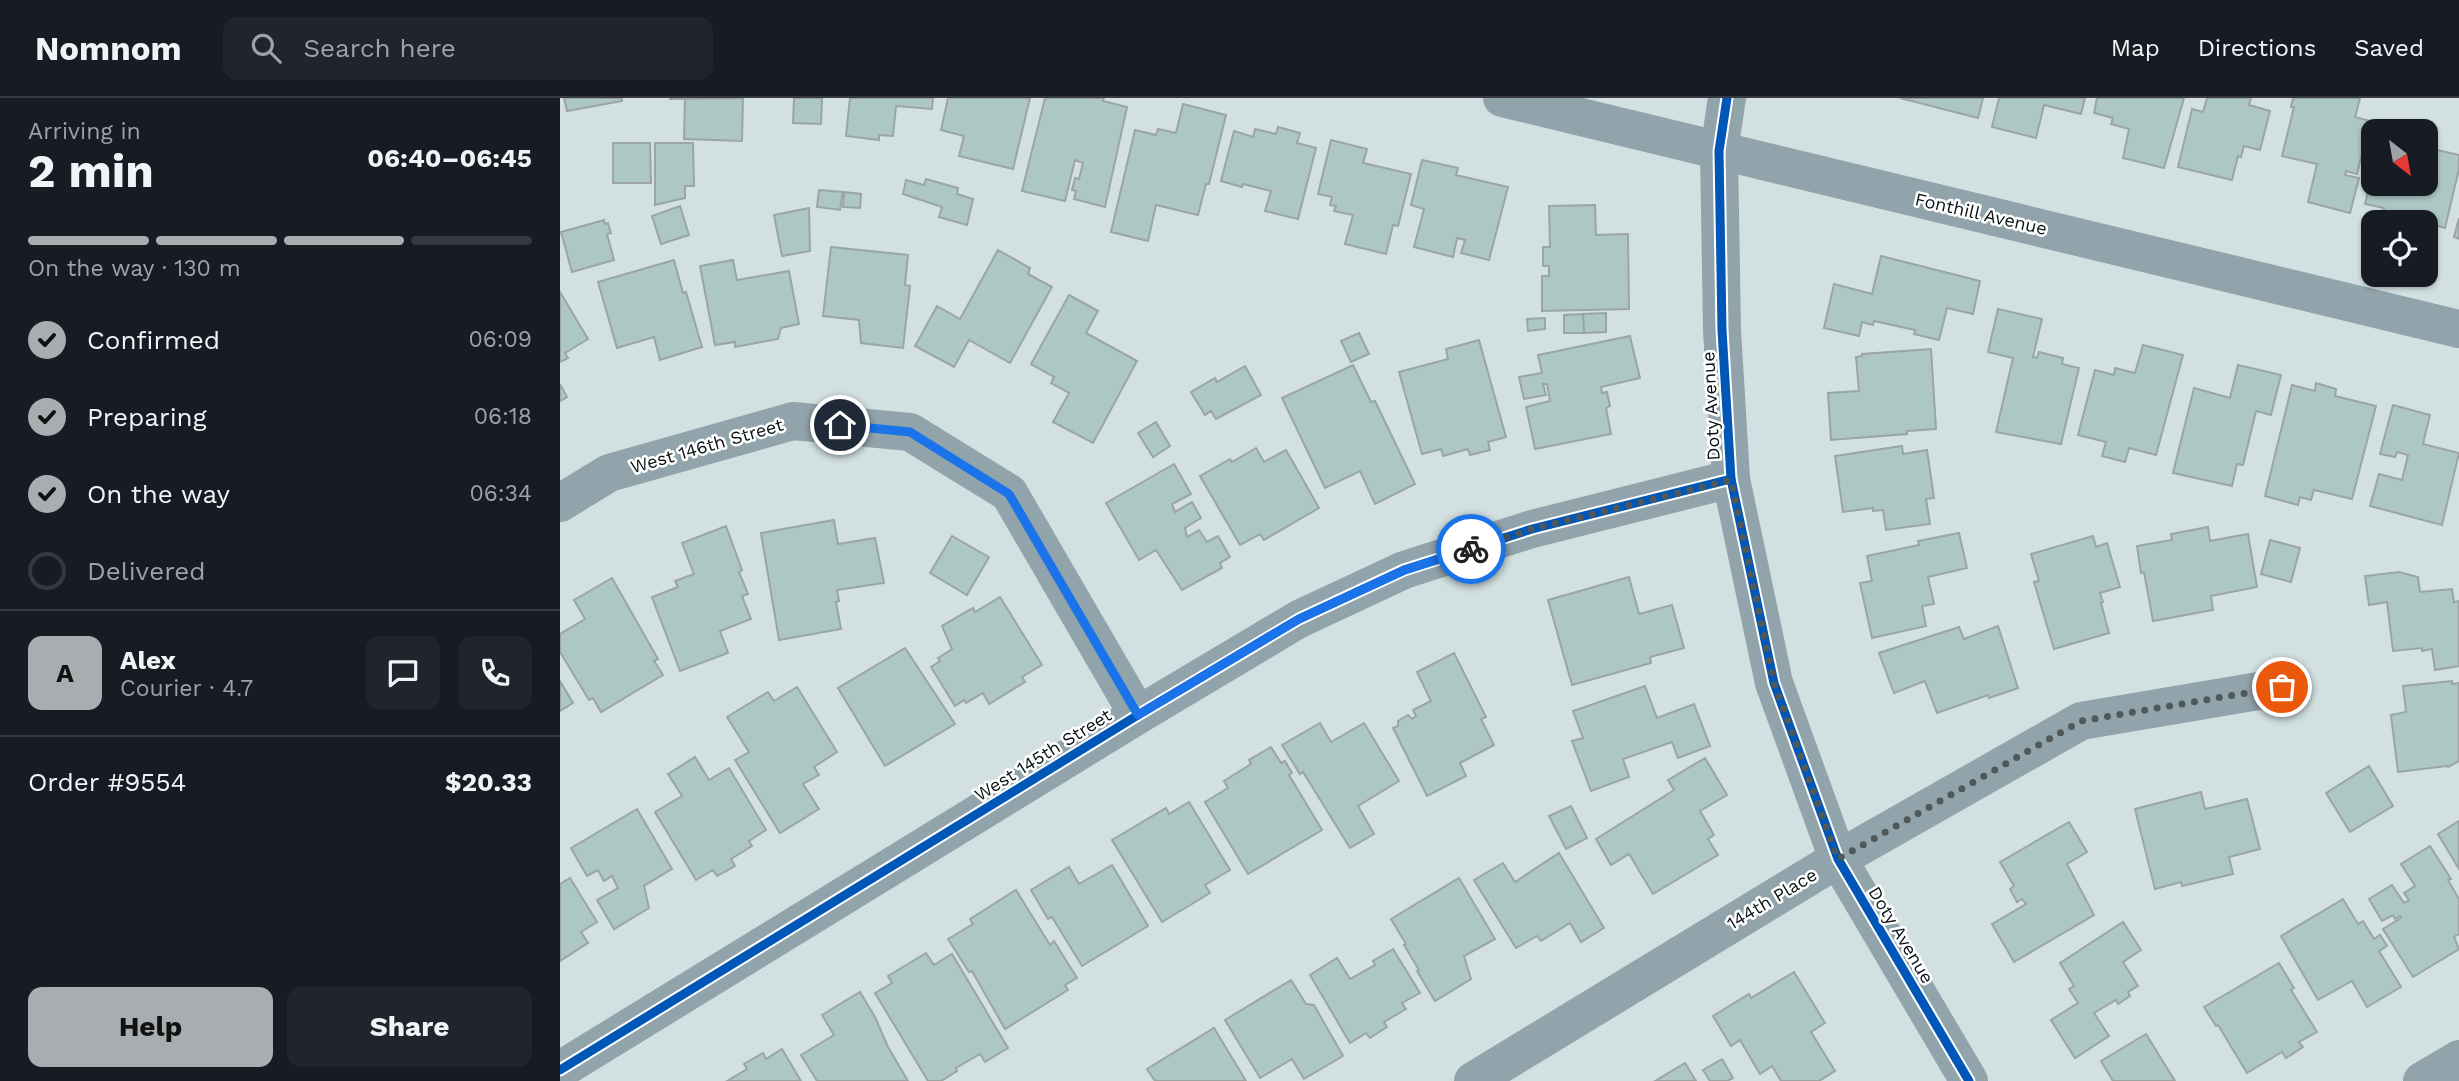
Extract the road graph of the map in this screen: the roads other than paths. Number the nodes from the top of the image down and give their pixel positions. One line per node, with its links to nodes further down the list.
1 (1502, 98): 3 (street, Fonthill Avenue)
2 (1727, 98): 3 (street, Doty Avenue)
3 (1719, 151): 4 (street, Fonthill Avenue); 5 (street, Doty Avenue)
4 (2459, 329)
5 (1731, 480): 8 (street, West 145th Street); 9 (street, Doty Avenue)
6 (560, 503): 8 (street, West 146th Street)
7 (2282, 687): 9 (street, 144th Place)
8 (1138, 715): 11 (street, West 145th Street)
9 (1838, 859): 12 (street, 144th Place); 13 (street, Doty Avenue)
10 (2459, 1059): 14 (street)
11 (560, 1070)
12 (1473, 1081)
13 (1969, 1081)
14 (2422, 1081)

